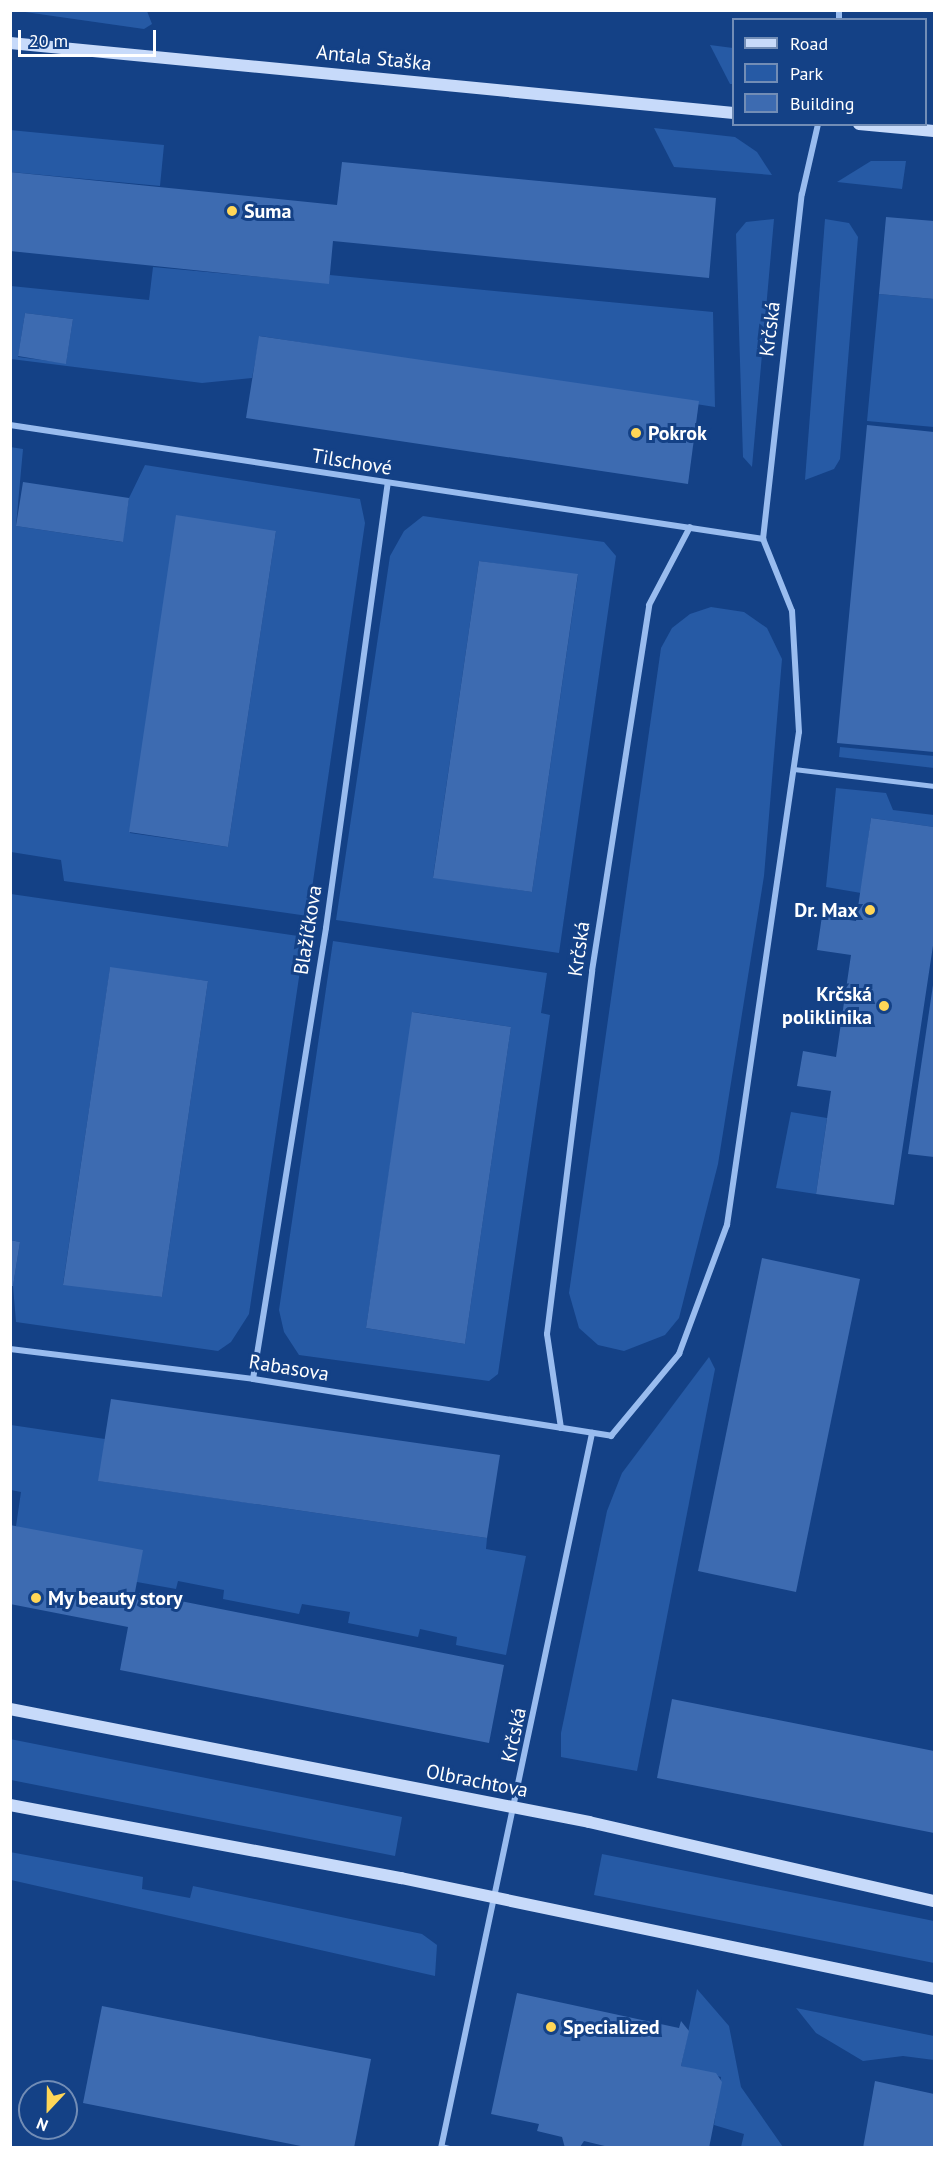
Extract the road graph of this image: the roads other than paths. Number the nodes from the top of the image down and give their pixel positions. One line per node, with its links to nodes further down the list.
1 (10, 43): 2 (street, Antala Staška)
2 (732, 113)
3 (818, 126): 9 (street, Krčská)
4 (880, 126): 5 (street)
5 (934, 131)
6 (10, 425): 7 (street, Tilschové)
7 (388, 484): 8 (street, Tilschové); 13 (street, Blažíčkova)
8 (690, 527): 9 (street); 14 (street, Krčská)
9 (763, 538): 10 (street, Krčská)
10 (794, 769): 11 (lane); 15 (street, Krčská)
11 (934, 786)
12 (10, 1349): 13 (street, Rabasova)
13 (253, 1379): 14 (street, Rabasova)
14 (561, 1428): 15 (street, Krčská)
15 (592, 1433): 18 (street, Krčská)
16 (10, 1709): 18 (street, Olbrachtova)
17 (10, 1805): 19 (street)
18 (514, 1808): 19 (street, Krčská); 20 (street, Olbrachtova)
19 (491, 1899): 21 (street); 22 (street, Krčská)
20 (934, 1901)
21 (934, 1989)
22 (441, 2147): 23 (lane)
23 (450, 2148)

